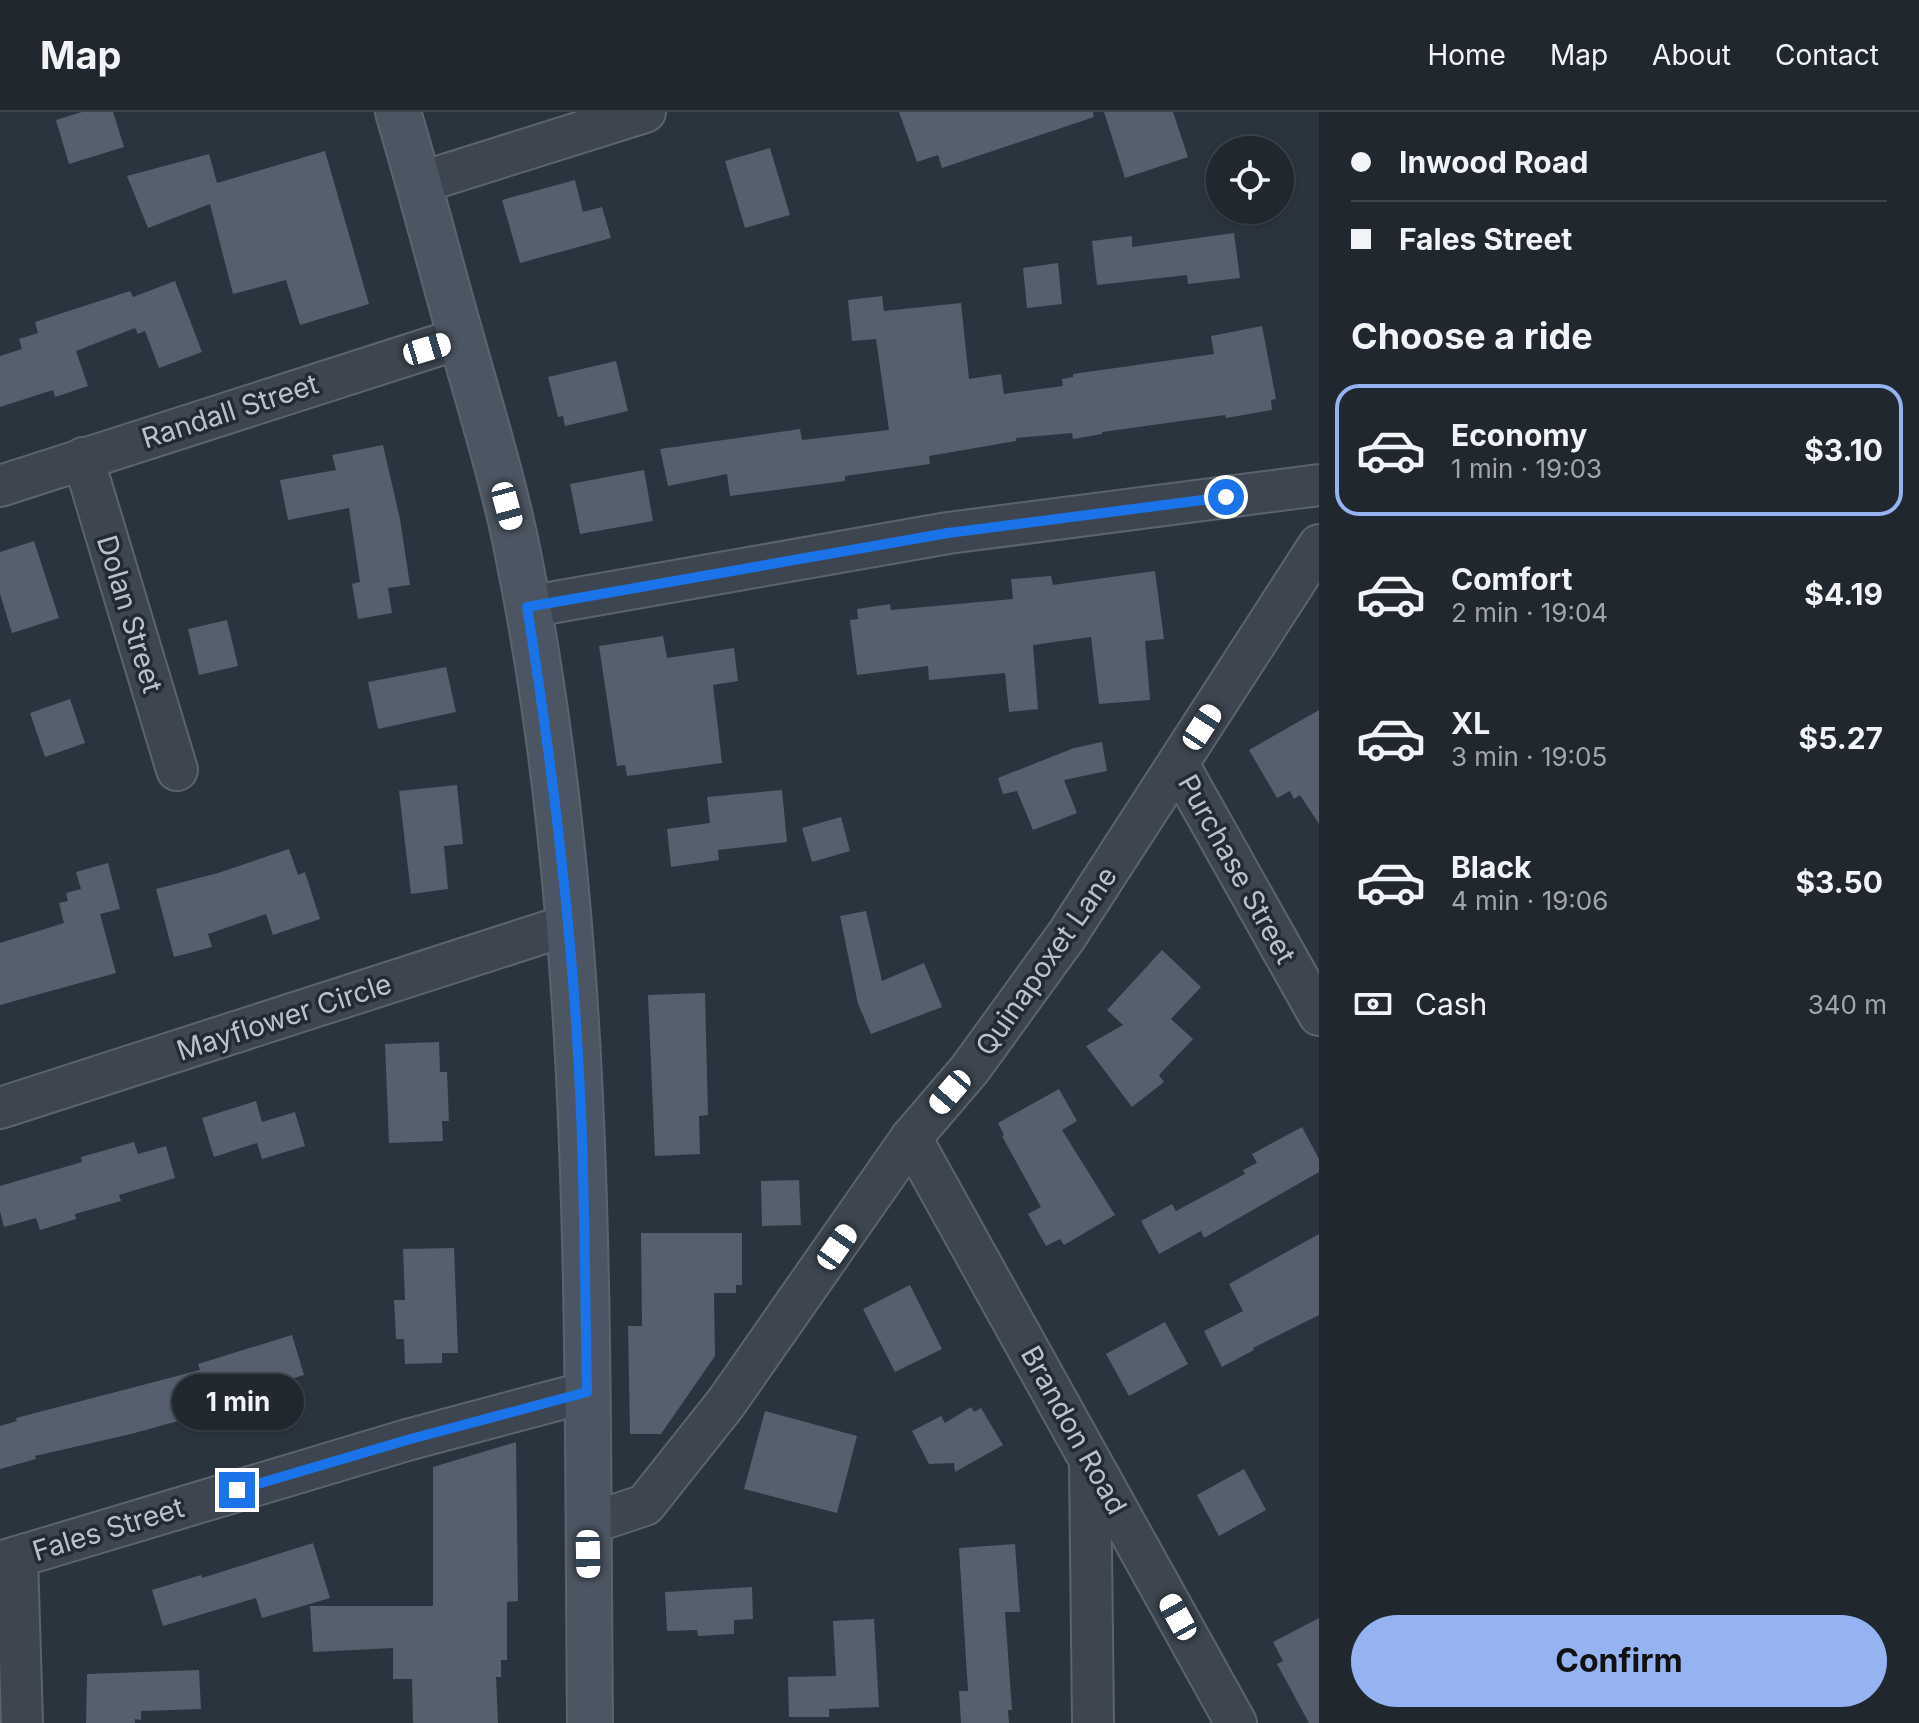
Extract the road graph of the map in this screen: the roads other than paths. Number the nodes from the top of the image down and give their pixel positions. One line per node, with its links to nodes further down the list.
1 (398, 112): 3 (main road)
2 (645, 112): 3 (street)
3 (419, 183): 4 (main road)
4 (461, 338): 5 (street, Randall Street); 9 (main road)
5 (83, 458): 7 (street, Randall Street); 11 (street, Dolan Street)
6 (1319, 485): 9 (street)
7 (0, 486)
8 (1319, 545): 10 (street, Quinapoxet Lane)
9 (527, 607): 12 (main road)
10 (1178, 764): 13 (street, Purchase Street); 15 (street, Quinapoxet Lane)
11 (177, 770)
12 (568, 925): 14 (street, Mayflower Circle); 16 (main road)
13 (1319, 1015)
14 (0, 1108)
15 (911, 1138): 17 (street, Brandon Road); 18 (street, Quinapoxet Lane)
16 (587, 1392): 18 (main road); 19 (street, Fales Street)
17 (1090, 1459): 22 (street); 23 (street, Brandon Road)
18 (588, 1524): 21 (main road)
19 (8, 1559): 20 (street)
20 (22, 1723)
21 (590, 1723)
22 (1093, 1723)
23 (1236, 1723)

